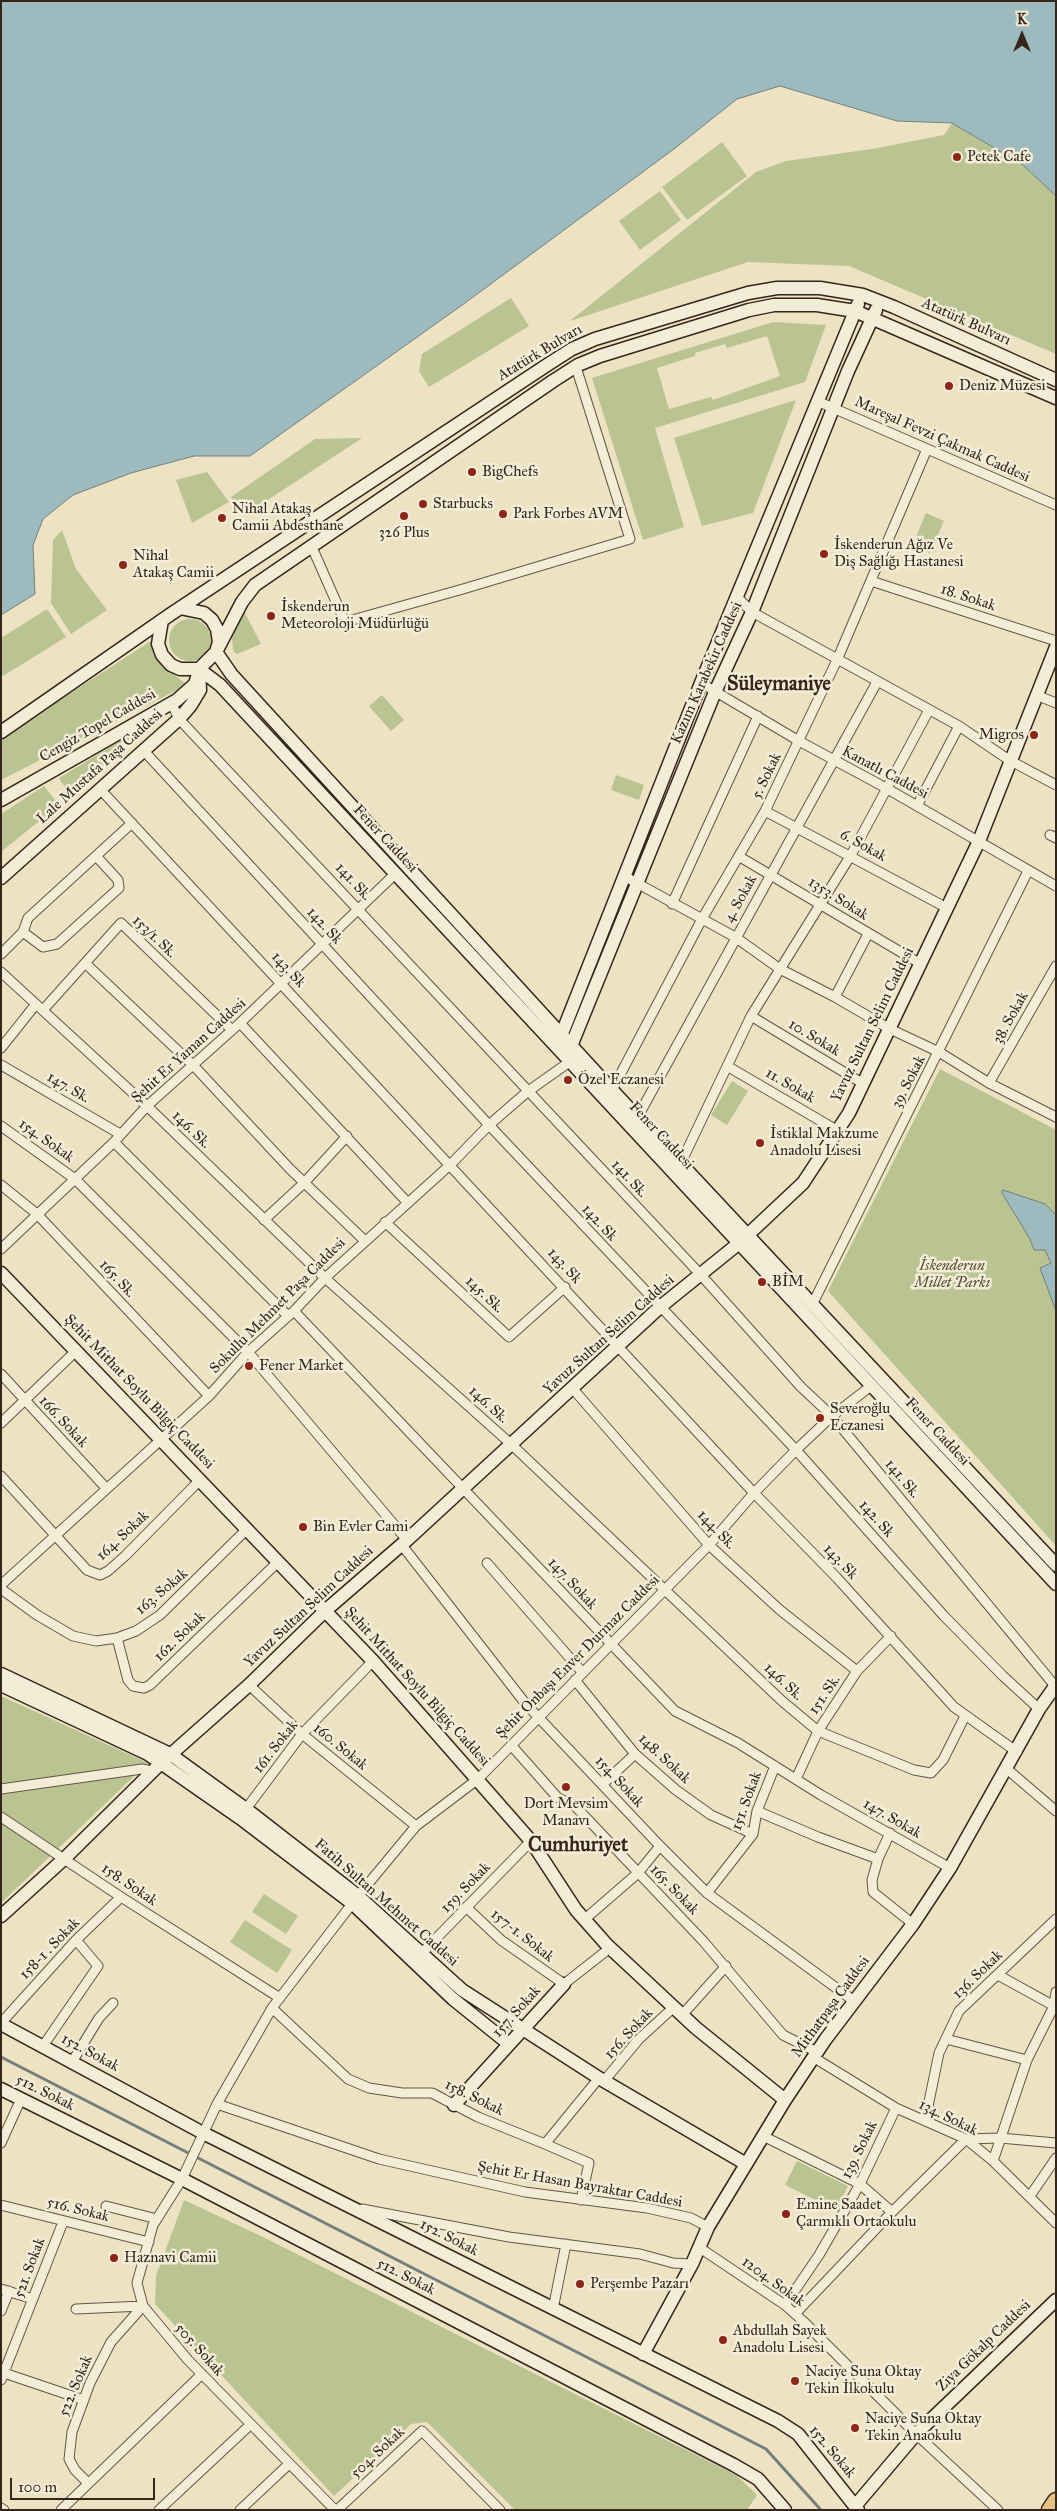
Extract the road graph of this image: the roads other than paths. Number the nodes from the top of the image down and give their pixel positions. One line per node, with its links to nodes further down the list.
1 (862, 295): 2 (street, Atatürk Bulvarı); 3 (street, Kazım Karabekir Caddesi); 16 (street, Atatürk Bulvarı)
2 (880, 302): 4 (street, Kazım Karabekir Caddesi); 6 (street, Atatürk Bulvarı)
3 (855, 311): 4 (street, Atatürk Bulvarı); 5 (street, Atatürk Bulvarı); 8 (street, Kazım Karabekir Caddesi)
4 (873, 318): 7 (street, Atatürk Bulvarı); 9 (street, Kazım Karabekir Caddesi)
5 (576, 367): 12 (street, Atatürk Bulvarı); 12 (street)
6 (1056, 380)
7 (1056, 398)
8 (817, 400): 9 (street, Mareşal Fevzi Çakmak Caddesi); 14 (street, Kazım Karabekir Caddesi)
9 (833, 408): 10 (street, Mareşal Fevzi Çakmak Caddesi); 15 (street, Kazım Karabekir Caddesi)
10 (927, 449): 11 (street, Mareşal Fevzi Çakmak Caddesi); 13 (street, 5. Sokak)
11 (1056, 505)
12 (311, 545): 19 (street, Atatürk Bulvarı)
13 (871, 581): 17 (street, 18. Sokak); 20 (street, 5. Sokak)
14 (738, 598): 15 (street); 23 (street, Kazım Karabekir Caddesi)
15 (752, 612): 20 (street); 24 (street, Kazım Karabekir Caddesi)
16 (171, 614): 19 (street); 21 (street); 32 (street)
17 (1056, 641)
18 (1056, 647): 25 (street, Yavuz Sultan Selim Caddesi)
19 (216, 652): 21 (street); 78 (street, Fener Caddesi)
20 (837, 660): 22 (street); 33 (street, 5. Sokak)
21 (199, 669): 26 (street, Cengiz Topel Caddesi); 30 (street, Lale Mustafa Paşa Caddesi); 50 (street, Fener Caddesi)
22 (877, 682): 28 (street); 36 (street, 4. Sokak)
23 (701, 683): 24 (street, Kanatlı Caddesi); 52 (street, Kazım Karabekir Caddesi)
24 (715, 692): 29 (street, Kanatlı Caddesi); 54 (street, Kazım Karabekir Caddesi)
25 (1036, 695): 27 (street); 35 (street, Yavuz Sultan Selim Caddesi)
26 (171, 702): 30 (street, 141. Sk.); 40 (street, Cengiz Topel Caddesi)
27 (1056, 703)
28 (929, 710): 31 (street); 38 (street)
29 (758, 716): 33 (street, Kanatlı Caddesi); 56 (street)
30 (179, 719): 34 (street, Lale Mustafa Paşa Caddesi); 58 (street, 141. Sk.)
31 (959, 726): 35 (street); 41 (street)
32 (1, 732)
33 (799, 741): 36 (street, Kanatlı Caddesi); 42 (street, 5. Sokak)
34 (144, 751): 39 (street, Lale Mustafa Paşa Caddesi); 64 (street, 142. Sk)
35 (1009, 760): 37 (street); 45 (street, Yavuz Sultan Selim Caddesi)
36 (834, 761): 38 (street, Kanatlı Caddesi); 44 (street, 4. Sokak)
37 (1055, 783)
38 (886, 788): 41 (street, Kanatlı Caddesi); 46 (street)
39 (100, 789): 43 (street, 143. Sk); 53 (street, Lale Mustafa Paşa Caddesi)
40 (1, 800)
41 (917, 806): 45 (street, Kanatlı Caddesi)
42 (766, 811): 44 (street, 6. Sokak); 48 (street, 5. Sokak)
43 (132, 823): 47 (street); 71 (street, 143. Sk)
44 (797, 826): 46 (street, 6. Sokak); 51 (street, 4. Sokak)
45 (979, 841): 49 (street, Kanatlı Caddesi); 59 (street, Yavuz Sultan Selim Caddesi)
46 (851, 855): 57 (street); 59 (street, 6. Sokak)
47 (96, 856): 61 (street); 61 (street)
48 (740, 857): 51 (street, 1353. Sokak); 60 (street, 5. Sokak)
49 (1028, 871): 55 (street, Kanatlı Caddesi); 81 (street, 39. Sokak)
50 (395, 874): 58 (street, Şehit Er Yaman Caddesi); 80 (street, Fener Caddesi)
51 (771, 874): 57 (street, 1353. Sokak); 63 (street, 4. Sokak)
52 (624, 876): 54 (street); 78 (street, Kazım Karabekir Caddesi)
53 (1, 878)
54 (636, 883): 56 (street); 82 (street, Kazım Karabekir Caddesi)
55 (1056, 886)
56 (672, 904): 60 (street)
57 (820, 904): 62 (street, 1353. Sokak); 69 (street)
58 (359, 908): 64 (street, Şehit Er Yaman Caddesi); 88 (street, 141. Sk.)
59 (947, 908): 67 (street, Yavuz Sultan Selim Caddesi)
60 (702, 919): 63 (street); 89 (street, 5. Sokak)
61 (23, 932): 65 (street)
62 (868, 934): 67 (street, 1353. Sokak); 72 (street)
63 (735, 937): 69 (street); 92 (street, 4. Sokak)
64 (321, 944): 71 (street, Şehit Er Yaman Caddesi); 93 (street, 142. Sk)
65 (1, 954)
66 (86, 963): 73 (street, 153/1. Sk.); 77 (street, 153/1. Sk.); 84 (street)
67 (921, 964): 76 (street, Yavuz Sultan Selim Caddesi)
68 (1056, 966): 87 (street, 38. Sokak)
69 (780, 969): 72 (street); 74 (street)
70 (1, 972): 73 (street, 146. Sk.)
71 (282, 983): 75 (street, Şehit Er Yaman Caddesi); 100 (street, 143. Sk)
72 (835, 997): 76 (street)
73 (39, 1007): 79 (street, 153/1. Sk.); 90 (street, 146. Sk.)
74 (751, 1016): 85 (street); 86 (street, 10. Sokak)
75 (240, 1023): 77 (street, Şehit Er Yaman Caddesi); 98 (street)
76 (890, 1029): 81 (street); 86 (street, Yavuz Sultan Selim Caddesi)
77 (232, 1030): 84 (street, Şehit Er Yaman Caddesi)
78 (561, 1034): 80 (street, Kazım Karabekir Caddesi); 82 (street, Fener Caddesi)
79 (1, 1048)
80 (557, 1048): 82 (street, Fener Caddesi)
81 (939, 1052): 87 (street); 117 (street, 39. Sokak)
82 (572, 1055): 88 (street, Sokullu Mehmet Paşa Caddesi); 89 (street, Fener Caddesi)
83 (1, 1065): 97 (street, 147. Sk.)
84 (193, 1065): 90 (street, Şehit Er Yaman Caddesi); 104 (street)
85 (728, 1066): 96 (street, 11. Sokak); 101 (street)
86 (862, 1083): 96 (street, Yavuz Sultan Selim Caddesi)
87 (989, 1084): 91 (street)
88 (527, 1092): 93 (street, Sokullu Mehmet Paşa Caddesi); 114 (street, 141. Sk.)
89 (610, 1096): 92 (street, Fener Caddesi); 95 (street, Fener Caddesi)
90 (147, 1106): 97 (street, Şehit Er Yaman Caddesi); 108 (street, 146. Sk.)
91 (1055, 1114)
92 (637, 1116): 95 (street, 4. Sokak); 101 (street, Fener Caddesi)
93 (489, 1125): 100 (street, Sokullu Mehmet Paşa Caddesi); 118 (street, 142. Sk)
94 (1, 1126): 103 (street, 154. Sokak)
95 (633, 1130): 102 (street, Fener Caddesi)
96 (838, 1131): 111 (street, Yavuz Sultan Selim Caddesi)
97 (120, 1134): 99 (street, Şehit Er Yaman Caddesi)
98 (347, 1136): 104 (street); 106 (street)
99 (114, 1142): 103 (street, Şehit Er Yaman Caddesi); 119 (street, 147. Sokak)
100 (451, 1164): 106 (street, Sokullu Mehmet Paşa Caddesi); 116 (street, 143. Sk)
101 (680, 1164): 102 (street); 111 (street, Fener Caddesi)
102 (676, 1177): 111 (street, Fener Caddesi)
103 (75, 1178): 107 (street, Şehit Er Yaman Caddesi); 122 (street, 154. Sokak)
104 (304, 1183): 108 (street); 110 (street)
105 (1, 1185): 107 (street, 165. Sk.)
106 (407, 1202): 109 (street, Sokullu Mehmet Paşa Caddesi)
107 (37, 1214): 112 (street, Şehit Er Yaman Caddesi); 126 (street, 165. Sk.)
108 (264, 1220): 115 (street, 146. Sk.)
109 (384, 1222): 110 (street, Sokullu Mehmet Paşa Caddesi); 116 (street, 145. Sk.)
110 (364, 1240): 115 (street, Sokullu Mehmet Paşa Caddesi)
111 (743, 1240): 114 (street, Yavuz Sultan Selim Caddesi); 117 (street, Fener Caddesi); 124 (street, Fener Caddesi)
112 (1, 1249)
113 (1, 1273): 121 (street, Şehit Mithat Soylu Bilgiç Caddesi)
114 (701, 1275): 118 (street, Yavuz Sultan Selim Caddesi); 128 (street, 141. Sk.)
115 (325, 1278): 119 (street, Sokullu Mehmet Paşa Caddesi); 131 (street, 146. Sk.)
116 (565, 1287): 120 (street, 143. Sk)
117 (812, 1305): 144 (street, Fener Caddesi)
118 (660, 1307): 120 (street, Yavuz Sultan Selim Caddesi); 132 (street, 142. Sk)
119 (291, 1313): 122 (street, Sokullu Mehmet Paşa Caddesi); 136 (street, 147. Sokak)
120 (619, 1346): 125 (street, Yavuz Sultan Selim Caddesi); 137 (street, 143. Sk)
121 (77, 1350): 127 (street); 130 (street, Şehit Mithat Soylu Bilgiç Caddesi)
122 (248, 1352): 126 (street, Sokullu Mehmet Paşa Caddesi); 140 (street, 154. Sokak)
123 (1, 1374): 127 (street, 166. Sokak)
124 (871, 1386): 128 (street, Şehit Onbaşı Enver Durmaz Caddesi); 145 (street, Fener Caddesi)
125 (573, 1390): 131 (street, Yavuz Sultan Selim Caddesi); 141 (street, 144. Sk.)
126 (209, 1396): 130 (street, Sokullu Mehmet Paşa Caddesi)
127 (25, 1401): 129 (street); 135 (street, 166. Sokak)
128 (832, 1416): 132 (street, Şehit Onbaşı Enver Durmaz Caddesi); 160 (street, 141. Sk.)
129 (1, 1423)
130 (161, 1439): 134 (street, Şehit Mithat Soylu Bilgiç Caddesi); 135 (street, Sokullu Mehmet Paşa Caddesi)
131 (511, 1444): 136 (street, Yavuz Sultan Selim Caddesi); 148 (street, 146. Sk.)
132 (796, 1450): 137 (street, Şehit Onbaşı Enver Durmaz Caddesi); 162 (street, 142. Sk)
133 (1, 1476): 139 (street, 164. Sokak)
134 (200, 1480): 138 (street, Şehit Mithat Soylu Bilgiç Caddesi); 139 (street, 164. Sokak)
135 (106, 1488): 139 (street, Sokullu Mehmet Paşa Caddesi)
136 (464, 1488): 140 (street, Yavuz Sultan Selim Caddesi); 152 (street, 147. Sokak)
137 (754, 1493): 141 (street, Şehit Onbaşı Enver Durmaz Caddesi); 150 (street, 143. Sk)
138 (247, 1529): 142 (street, Şehit Mithat Soylu Bilgiç Caddesi); 151 (street, 163. Sokak)
139 (56, 1535): 146 (street, Sokullu Mehmet Paşa Caddesi)
140 (404, 1542): 149 (street, Yavuz Sultan Selim Caddesi); 163 (street, 154. Sokak)
141 (710, 1545): 148 (street, Şehit Onbaşı Enver Durmaz Caddesi); 154 (street, 144. Sk.)
142 (279, 1560): 149 (street, Şehit Mithat Soylu Bilgiç Caddesi); 151 (street, 162. Sokak)
143 (486, 1563): 155 (street)
144 (1056, 1565)
145 (1056, 1584)
146 (1, 1585)
147 (1, 1589): 151 (street, 163. Sokak)
148 (665, 1589): 152 (street, Şehit Onbaşı Enver Durmaz Caddesi); 165 (street, 146. Sk.)
149 (326, 1610): 153 (street, Şehit Mithat Soylu Bilgiç Caddesi); 159 (street, Yavuz Sultan Selim Caddesi)
150 (891, 1636): 154 (street, 151. Sk.); 164 (street, 143. Sk)
151 (117, 1638)
152 (610, 1645): 155 (street, Şehit Onbaşı Enver Durmaz Caddesi); 171 (street, 147. Sokak)
153 (373, 1661): 166 (street, 161. Sokak); 174 (street, Şehit Mithat Soylu Bilgiç Caddesi)
154 (857, 1671): 165 (street, 151. Sk.)
155 (583, 1673): 157 (street, Şehit Onbaşı Enver Durmaz Caddesi)
156 (1, 1674): 169 (street, Fatih Sultan Mehmet Caddesi)
157 (576, 1680): 163 (street, Şehit Onbaşı Enver Durmaz Caddesi); 170 (street, 148. Sokak)
158 (1, 1685): 172 (street, Fatih Sultan Mehmet Caddesi)
159 (249, 1685): 166 (street, 160. Sokak); 169 (street, Yavuz Sultan Selim Caddesi)
160 (1056, 1685): 161 (street, Mithatpaşa Caddesi)
161 (1052, 1700): 162 (street, Mithatpaşa Caddesi)
162 (1039, 1709): 168 (street, Mithatpaşa Caddesi)
163 (539, 1716): 167 (street, Şehit Onbaşı Enver Durmaz Caddesi); 176 (street, 154. Sokak)
164 (965, 1716): 165 (street, 146. Sk.); 168 (street, 143. Sk)
165 (818, 1731): 175 (street, 151. Sk.)
166 (302, 1734): 178 (street, 161. Sokak); 182 (street, 160. Sokak)
167 (511, 1745): 174 (street, Şehit Onbaşı Enver Durmaz Caddesi); 190 (street, 165. Sokak)
168 (1017, 1752): 173 (street, Mithatpaşa Caddesi)
169 (170, 1754): 172 (street, Yavuz Sultan Selim Caddesi); 178 (street, Fatih Sultan Mehmet Caddesi)
170 (635, 1754): 176 (street); 184 (street, 148. Sokak)
171 (775, 1766): 175 (street, 147. Sokak); 179 (street, 151. Sokak)
172 (156, 1767): 177 (street); 187 (street, Yavuz Sultan Selim Caddesi); 193 (street, Fatih Sultan Mehmet Caddesi)
173 (1007, 1769): 180 (street); 189 (street, Mithatpaşa Caddesi)
174 (478, 1778): 182 (street, Şehit Onbaşı Enver Durmaz Caddesi); 185 (street, Şehit Mithat Soylu Bilgiç Caddesi)
175 (796, 1780): 183 (street, 147. Sokak)
176 (603, 1784): 186 (street, 154. Sokak)
177 (1, 1789)
178 (246, 1809): 193 (street, Fatih Sultan Mehmet Caddesi)
179 (757, 1811): 184 (street, 151. Sokak); 188 (street)
180 (1056, 1811)
181 (1, 1817): 187 (street, 158. Sokak)
182 (416, 1826): 193 (street, Şehit Onbaşı Enver Durmaz Caddesi)
183 (890, 1833): 188 (street); 189 (street, 147. Sokak)
184 (753, 1834): 191 (street, 151. Sokak)
185 (531, 1841): 194 (street, 159. Sokak); 196 (street, Şehit Mithat Soylu Bilgiç Caddesi)
186 (660, 1846): 190 (street); 191 (street, 154. Sokak)
187 (65, 1858): 192 (street, 158. Sokak); 195 (street, Yavuz Sultan Selim Caddesi)
188 (878, 1859): 198 (street)
189 (950, 1868): 198 (street, Mithatpaşa Caddesi)
190 (638, 1873): 196 (street); 202 (street, 165. Sokak)
191 (707, 1893): 209 (street, 154. Sokak)
192 (121, 1897): 199 (street, 158-1 . Sokak); 208 (street, 158. Sokak)
193 (355, 1900): 201 (street, Fatih Sultan Mehmet Caddesi); 205 (street, Fatih Sultan Mehmet Caddesi); 208 (street, Şehit Onbaşı Enver Durmaz Caddesi)
194 (466, 1908): 201 (street, 159. Sokak); 204 (street, 157-1. Sokak)
195 (1, 1916)
196 (585, 1919): 200 (street, Şehit Mithat Soylu Bilgiç Caddesi)
197 (1056, 1919): 203 (street, 136. Sokak)
198 (912, 1924): 209 (street, Mithatpaşa Caddesi)
199 (76, 1940): 214 (street, 158-1 . Sokak); 218 (street)
200 (610, 1948): 204 (street, 157. Sokak); 213 (street, Şehit Mithat Soylu Bilgiç Caddesi)
201 (421, 1954): 206 (street, Fatih Sultan Mehmet Caddesi)
202 (726, 1966): 213 (street, 156. Sokak); 219 (street, 165. Sokak)
203 (998, 1975): 211 (street); 216 (street, 136. Sokak)
204 (564, 1984): 215 (street, 157. Sokak)
205 (439, 1985): 206 (street); 217 (street, Fatih Sultan Mehmet Caddesi)
206 (462, 1990): 215 (street, Fatih Sultan Mehmet Caddesi)
207 (1056, 1992): 211 (street)
208 (280, 1998): 212 (street, Şehit Onbaşı Enver Durmaz Caddesi)
209 (854, 2001): 219 (street, Mithatpaşa Caddesi)
210 (112, 2003): 221 (street)
211 (1055, 2006): 220 (street)
212 (272, 2008): 226 (street, Şehit Onbaşı Enver Durmaz Caddesi); 227 (street, 158. Sokak)
213 (679, 2011): 222 (street, 156. Sokak); 225 (street, Şehit Mithat Soylu Bilgiç Caddesi)
214 (1, 2023): 218 (street, 152. Sokak)
215 (523, 2030): 217 (street, 157. Sokak); 222 (street, Fatih Sultan Mehmet Caddesi)
216 (946, 2038): 220 (street); 229 (street, 136. Sokak)
217 (509, 2044): 227 (street, 157. Sokak)
218 (43, 2046): 221 (street, 152. Sokak)
219 (815, 2054): 225 (street, Mithatpaşa Caddesi); 228 (street, 134. Sokak)
220 (1027, 2060): 232 (street)
221 (72, 2062): 230 (street, 152. Sokak)
222 (602, 2080): 236 (street); 239 (street, Fatih Sultan Mehmet Caddesi)
223 (1, 2089): 224 (street, 512. Sokak)
224 (20, 2099): 234 (street); 240 (street, 512. Sokak)
225 (785, 2100): 231 (street, Mithatpaşa Caddesi)
226 (217, 2104): 230 (street, Şehit Onbaşı Enver Durmaz Caddesi); 243 (street, Şehit Er Hasan Bayraktar Caddesi)
227 (454, 2104): 236 (street, 158. Sokak)
228 (896, 2108): 229 (street, 134. Sokak); 241 (street, 139. Sokak)
229 (925, 2122): 233 (street, 134. Sokak)
230 (203, 2133): 240 (street, Şehit Onbaşı Enver Durmaz Caddesi); 246 (street, 152. Sokak)
231 (763, 2136): 239 (street, Mithatpaşa Caddesi); 241 (street)
232 (1000, 2138): 233 (street); 235 (street); 238 (street)
233 (966, 2139): 238 (street, 134. Sokak); 247 (street)
234 (1, 2143)
235 (1056, 2143)
236 (545, 2144): 243 (street, 158. Sokak)
237 (1056, 2158): 242 (street)
238 (993, 2162): 242 (street, 134. Sokak)
239 (746, 2164): 251 (street, Mithatpaşa Caddesi)
240 (182, 2179): 248 (street, 505. Sokak); 280 (street, 512. Sokak)
241 (860, 2184): 247 (street); 259 (street, 139. Sokak)
242 (1030, 2196): 250 (street, 134. Sokak)
243 (581, 2200): 251 (street, Şehit Er Hasan Bayraktar Caddesi)
244 (1, 2205): 249 (street, 516. Sokak)
245 (106, 2206): 248 (street)
246 (349, 2206): 253 (street); 262 (street, 152. Sokak)
247 (892, 2212): 264 (street)
248 (157, 2219): 252 (street, 505. Sokak)
249 (63, 2222): 252 (street, 516. Sokak); 257 (street, 521. Sokak)
250 (1056, 2223)
251 (708, 2227): 254 (street, Mithatpaşa Caddesi)
252 (149, 2242): 260 (street, 505. Sokak)
253 (566, 2244): 255 (street); 262 (street)
254 (700, 2248): 255 (street, Mithatpaşa Caddesi); 259 (street, 1204. Sokak)
255 (692, 2264): 265 (street, Mithatpaşa Caddesi)
256 (5, 2290): 257 (street); 263 (street)
257 (32, 2299): 267 (street, 521. Sokak)
258 (1056, 2300): 270 (street, Ziya Gökalp Caddesi)
259 (785, 2305): 264 (street, 1204. Sokak)
260 (143, 2306): 261 (street); 266 (street, 505. Sokak); 268 (street, 522. Sokak)
261 (76, 2309)
262 (553, 2309): 265 (street, 152. Sokak)
263 (1, 2311)
264 (795, 2314): 270 (street, 1204. Sokak)
265 (643, 2354): 274 (street, 152. Sokak)
266 (202, 2374): 269 (street, 505. Sokak); 272 (street)
267 (3, 2376): 268 (street)
268 (84, 2400): 272 (street, 522. Sokak)
269 (250, 2425): 271 (street, 505. Sokak); 276 (street)
270 (916, 2434): 274 (street, Ziya Gökalp Caddesi); 281 (street, 1204. Sokak)
271 (289, 2464): 277 (street); 278 (street, 505. Sokak)
272 (88, 2483): 275 (street)
273 (1056, 2501): 282 (highway)
274 (857, 2508)
275 (61, 2510)
276 (159, 2510)
277 (240, 2510)
278 (336, 2510): 279 (street, 504. Sokak)
279 (500, 2510)
280 (785, 2510)
281 (998, 2510)
282 (1050, 2510)

